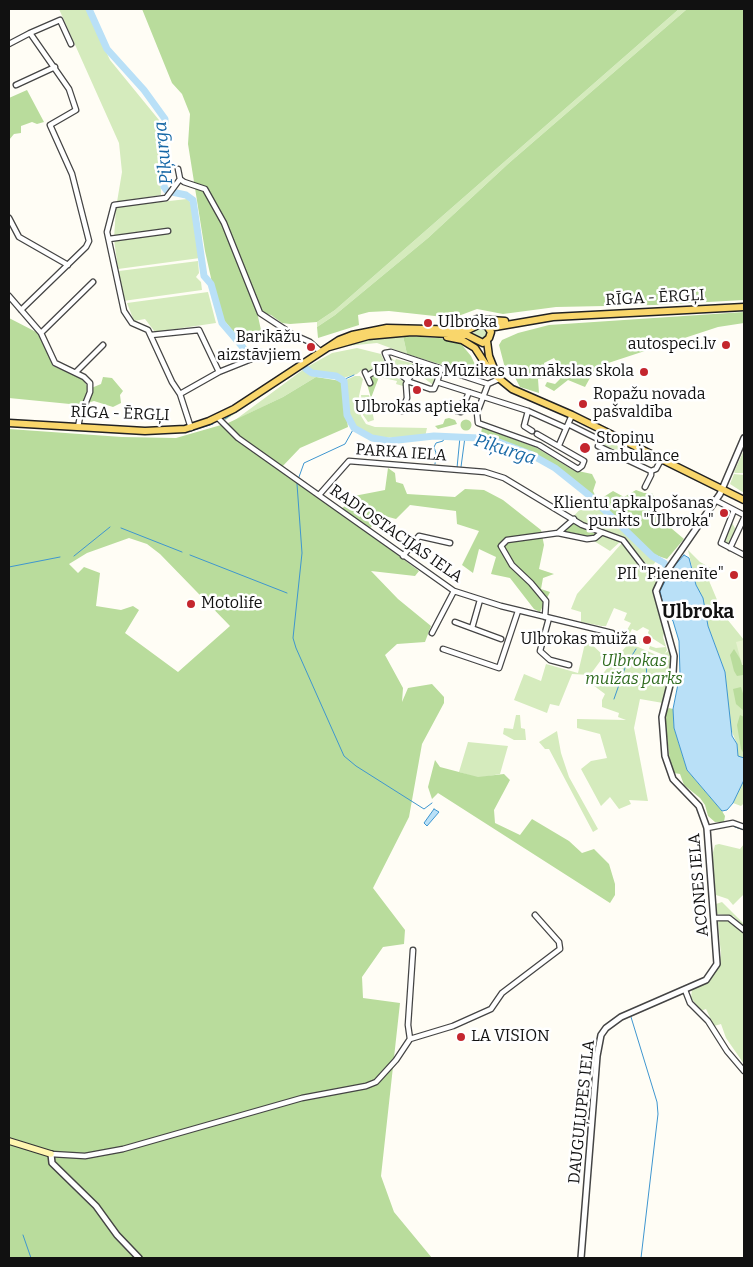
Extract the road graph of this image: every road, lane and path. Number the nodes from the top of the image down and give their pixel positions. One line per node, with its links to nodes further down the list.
1 (30, 33): 2 (street); 3 (street); 4 (street)
2 (9, 44)
3 (72, 44)
4 (55, 67): 5 (street); 11 (street)
5 (16, 86)
6 (178, 169): 7 (street)
7 (180, 179): 10 (street); 28 (street)
8 (9, 218): 11 (street)
9 (168, 231): 10 (street)
10 (109, 239): 23 (street)
11 (68, 265): 15 (street)
12 (93, 282): 21 (street)
13 (9, 296): 15 (street)
14 (744, 307): 17 (main road, RĪGA - ĒRGĻI)
15 (21, 310): 21 (street)
16 (553, 317): 17 (main road, RĪGA - ĒRGĻI); 18 (main road); 20 (main road, RĪGA - ĒRGĻI)
17 (568, 317): 20 (main road, RĪGA - ĒRGĻI)
18 (394, 328): 19 (main road, RĪGA - ĒRGĻI); 27 (main road, RĪGA - ĒRGĻI)
19 (473, 328): 20 (main road, RĪGA - ĒRGĻI); 24 (main road)
20 (490, 331): 25 (main road)
21 (41, 332): 33 (street)
22 (406, 333): 24 (main road, RĪGA - ĒRGĻI); 27 (main road, RĪGA - ĒRGĻI); 35 (main road)
23 (151, 335): 34 (street); 42 (street)
24 (473, 338): 25 (main road)
25 (484, 342): 35 (main road); 37 (main road)
26 (102, 345): 33 (street)
27 (328, 347): 28 (main road, RĪGA - ĒRGĻI)
28 (320, 352): 49 (main road, RĪGA - ĒRGĻI)
29 (254, 358): 34 (street)
30 (418, 362): 31 (street); 32 (street); 36 (street)
31 (389, 364): 36 (street); 39 (street)
32 (441, 369): 38 (street); 40 (street)
33 (76, 372): 52 (street)
34 (219, 372): 42 (street)
35 (493, 374): 37 (main road)
36 (408, 379): 38 (street); 46 (street)
37 (499, 379): 40 (street); 44 (main road)
38 (436, 382): 41 (street)
39 (370, 383)
40 (488, 384): 43 (street)
41 (468, 392): 43 (street); 45 (street)
42 (180, 394): 53 (street)
43 (484, 396): 47 (street); 57 (street)
44 (537, 400): 47 (street); 48 (main road)
45 (435, 405)
46 (402, 411)
47 (530, 411): 51 (street); 57 (street)
48 (572, 415): 51 (street); 54 (main road)
49 (217, 417): 53 (main road, RĪGA - ĒRGĻI); 62 (street, RADIOSTACIJAS IELA)
50 (9, 422): 52 (main road, RĪGA - ĒRGĻI)
51 (567, 426): 56 (street); 57 (street)
52 (78, 427): 53 (main road, RĪGA - ĒRGĻI)
53 (190, 428)
54 (604, 430): 56 (street); 58 (main road)
55 (744, 438): 61 (street, ACONES IELA)
56 (600, 440): 59 (street)
57 (559, 445)
58 (662, 458): 59 (street); 61 (main road)
59 (650, 471): 60 (street)
60 (645, 487)
61 (722, 488): 63 (street, ACONES IELA); 64 (main road)
62 (319, 494): 67 (street, PARKA IELA); 73 (street, RADIOSTACIJAS IELA)
63 (715, 500): 65 (street); 74 (street, ACONES IELA)
64 (744, 500)
65 (734, 510): 66 (street); 71 (street)
66 (744, 517): 71 (street)
67 (574, 519): 68 (street); 69 (street)
68 (558, 533): 69 (street); 78 (street)
69 (601, 533): 74 (street)
70 (450, 543): 73 (street)
71 (730, 548): 72 (street)
72 (744, 554)
73 (403, 556): 75 (street, RADIOSTACIJAS IELA)
74 (663, 575): 87 (street, ACONES IELA)
75 (454, 591): 76 (street, RADIOSTACIJAS IELA); 81 (street)
76 (480, 600): 77 (street, RADIOSTACIJAS IELA); 80 (street)
77 (518, 610): 78 (street, RADIOSTACIJAS IELA); 84 (street)
78 (547, 617): 82 (street, RADIOSTACIJAS IELA); 85 (street)
79 (455, 622): 80 (street)
80 (472, 628): 83 (street)
81 (432, 633)
82 (612, 633)
83 (501, 639)
84 (443, 649)
85 (569, 665)
86 (744, 827): 87 (street)
87 (707, 828): 89 (street, ACONES IELA)
88 (535, 915): 93 (street)
89 (715, 918): 90 (street); 92 (street, ACONES IELA)
90 (744, 930)
91 (413, 950): 93 (street)
92 (685, 990): 94 (street); 98 (street, DAUGUĻUPES IELA)
93 (410, 1039): 96 (street)
94 (744, 1071)
95 (9, 1141): 96 (main road)
96 (51, 1154): 97 (street)
97 (139, 1258)
98 (581, 1258)

